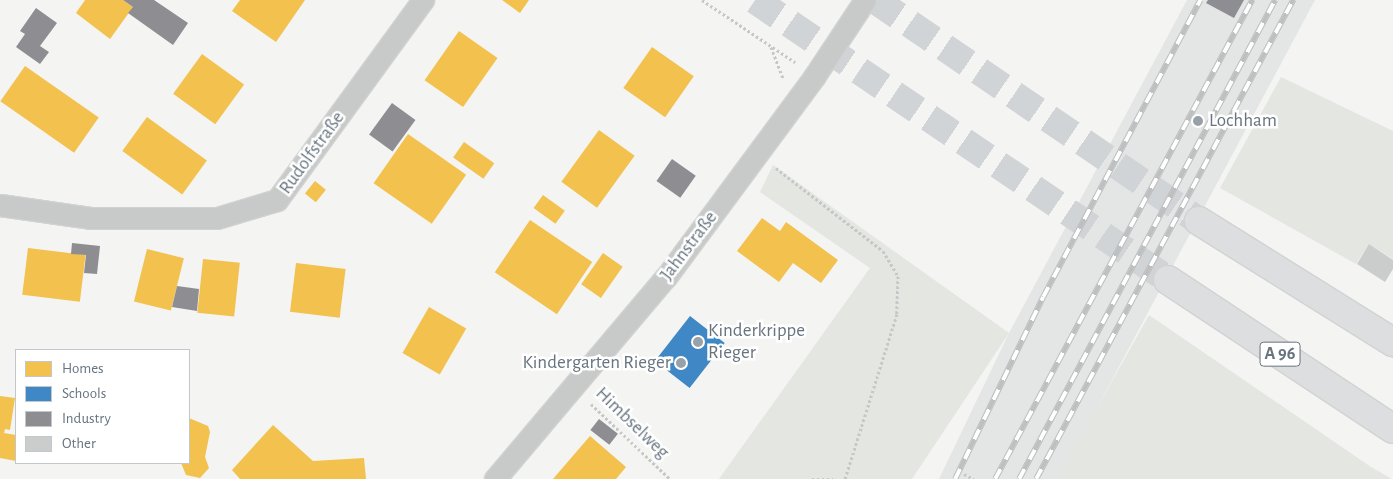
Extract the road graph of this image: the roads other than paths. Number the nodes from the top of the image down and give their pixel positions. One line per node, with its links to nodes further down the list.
1 (423, 0): 3 (street, Rudolfstraße)
2 (865, 0): 8 (street, Jahnstraße)
3 (0, 205)
4 (1199, 220): 6 (highway)
5 (1168, 280): 7 (highway, A 96)
6 (1393, 342)
7 (1393, 429)
8 (495, 479)

